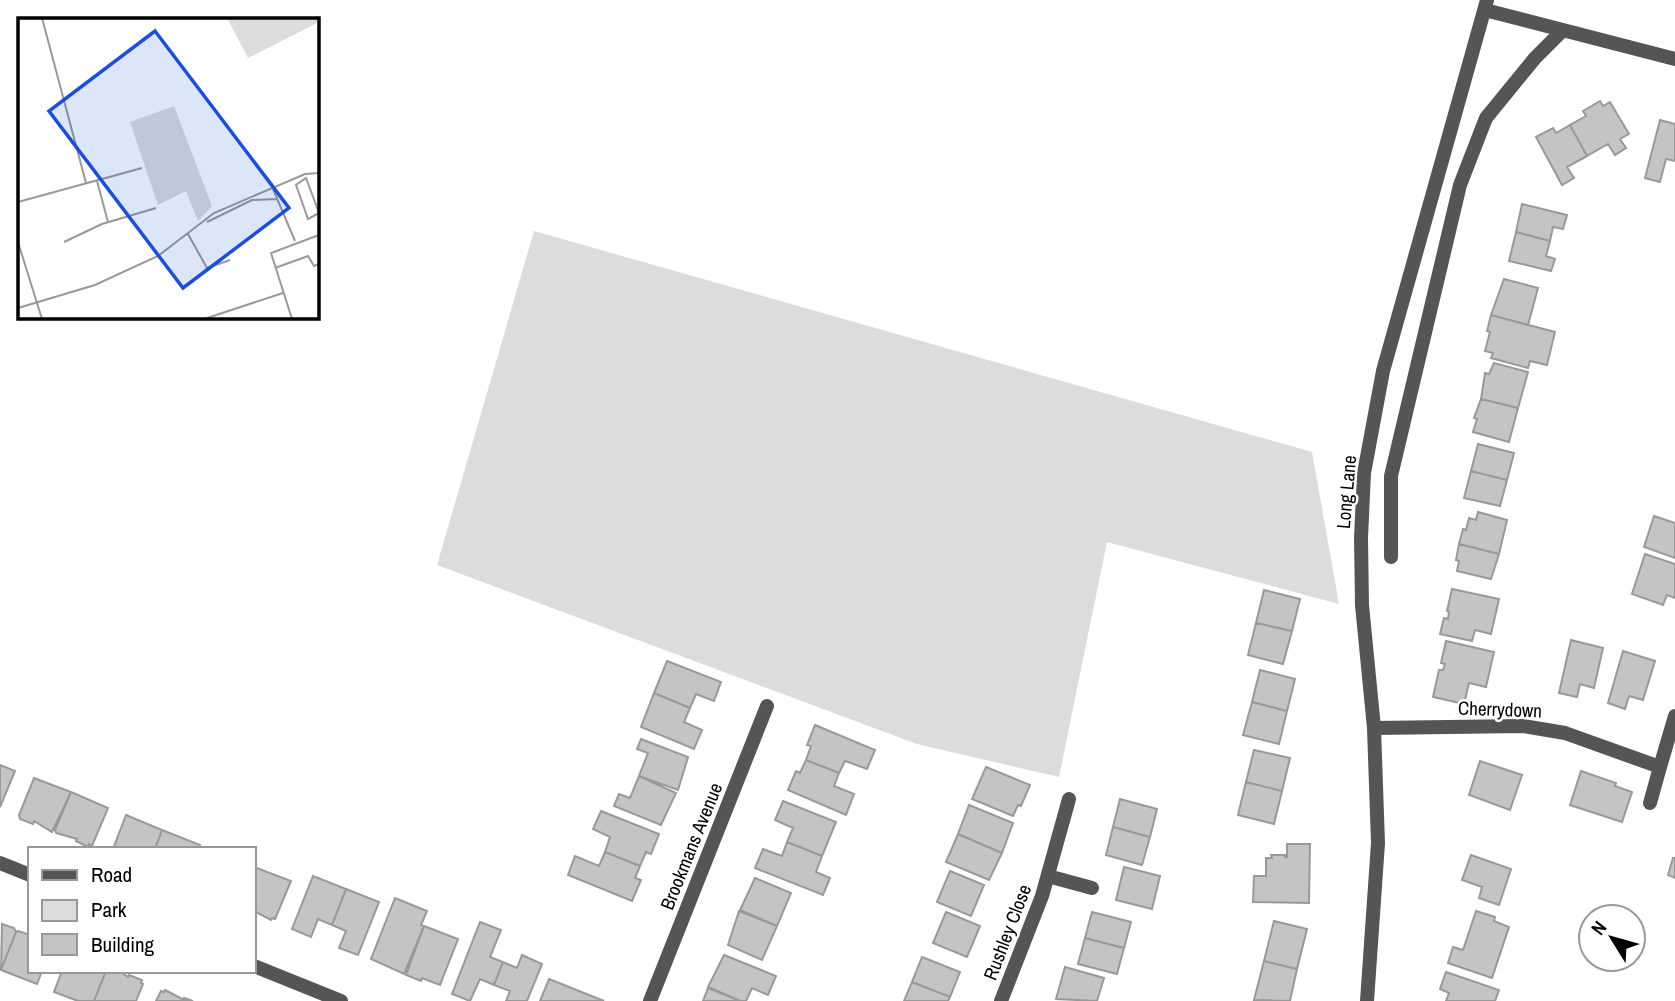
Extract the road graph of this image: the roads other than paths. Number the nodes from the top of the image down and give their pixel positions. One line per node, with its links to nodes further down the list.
1 (1486, 5): 2 (street); 4 (street, Long Lane)
2 (1563, 30): 3 (street); 5 (street)
3 (1675, 59)
4 (1436, 178): 5 (street); 6 (street, Long Lane)
5 (1461, 186): 7 (street)
6 (1414, 258): 7 (street); 8 (street, Long Lane)
7 (1440, 264): 9 (street)
8 (1364, 472): 9 (street); 13 (street, Long Lane)
9 (1391, 476): 10 (street)
10 (1391, 556)
11 (767, 706): 23 (street, Brookmans Avenue)
12 (1675, 716): 14 (street)
13 (1374, 728): 14 (street, Cherrydown); 25 (street, Long Lane)
14 (1660, 767): 16 (street)
15 (1069, 799): 19 (street, Rushley Close)
16 (1650, 803)
17 (0, 863): 18 (street)
18 (28, 874)
19 (1048, 876): 20 (street, Rushley Close); 24 (street, Rushley Close)
20 (1092, 888)
21 (256, 967): 22 (street)
22 (341, 1001)
23 (650, 1001)
24 (1001, 1001)
25 (1367, 1001)

